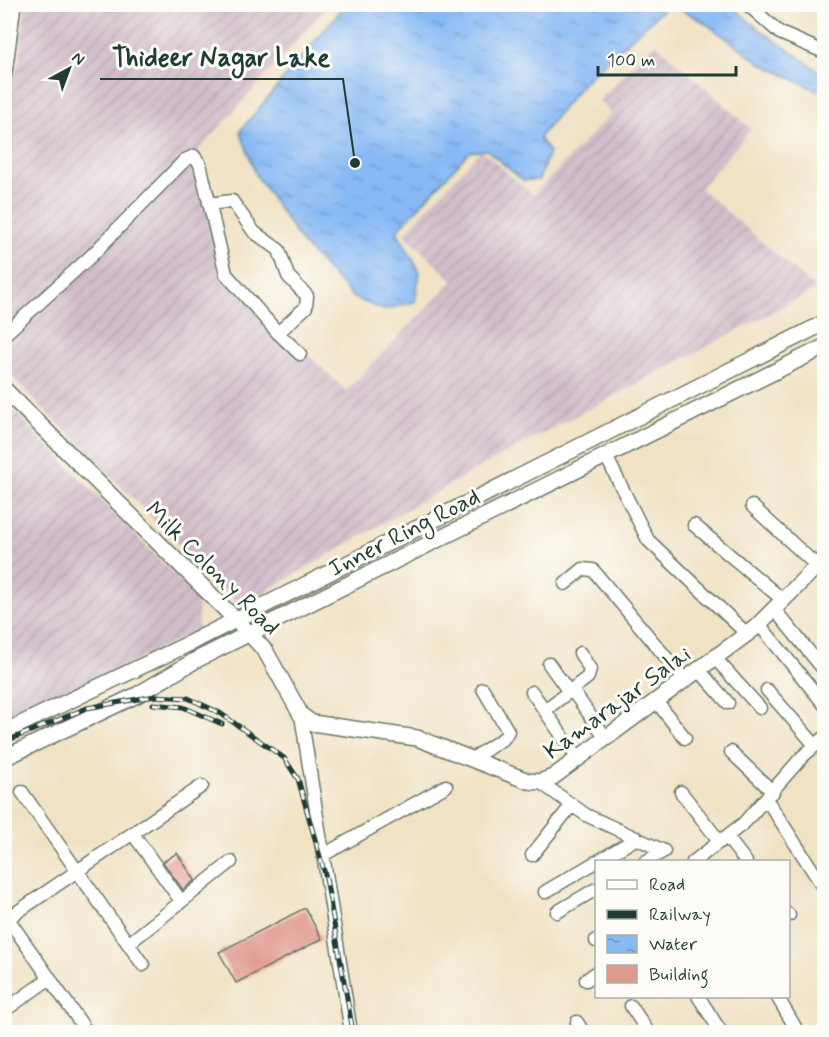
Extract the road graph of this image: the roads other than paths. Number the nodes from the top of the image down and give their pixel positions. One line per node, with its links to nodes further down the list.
1 (13, 4): 4 (main road)
2 (747, 4): 3 (street)
3 (825, 52)
4 (4, 73)
5 (209, 204): 7 (street); 7 (street); 8 (street)
6 (825, 323): 18 (main road, Inner Ring Road)
7 (278, 333): 10 (street)
8 (4, 335)
9 (825, 347): 12 (main road, Inner Ring Road)
10 (300, 354)
11 (4, 389): 18 (main road, Milk Colony Road)
12 (606, 456): 19 (street); 20 (main road, Inner Ring Road)
13 (752, 506): 15 (street)
14 (694, 525): 17 (street)
15 (821, 562): 17 (main road, Kamarajar Salai)
16 (565, 584): 26 (street)
17 (779, 604): 19 (main road, Kamarajar Salai); 25 (street)
18 (234, 621): 20 (main road, Milk Colony Road); 37 (main road, Inner Ring Road)
19 (753, 629): 22 (main road, Kamarajar Salai); 33 (street)
20 (250, 634): 36 (main road, Milk Colony Road); 42 (main road, Inner Ring Road)
21 (580, 653): 29 (street)
22 (715, 658): 24 (main road, Kamarajar Salai); 34 (street)
23 (549, 664): 29 (street)
24 (699, 670): 26 (main road, Kamarajar Salai); 32 (street)
25 (825, 670)
26 (685, 680): 31 (main road, Kamarajar Salai)
27 (483, 689): 43 (street)
28 (767, 690): 40 (street)
29 (570, 691): 35 (street); 38 (street)
30 (532, 692): 35 (street)
31 (656, 701): 38 (main road, Kamarajar Salai); 39 (street)
32 (728, 703)
33 (825, 704)
34 (760, 708)
35 (545, 710): 44 (street)
36 (301, 715): 43 (main road, Kamarajar Salai); 55 (street, Milk Colony Road)
37 (4, 732)
38 (606, 738): 44 (main road, Kamarajar Salai)
39 (685, 738)
40 (820, 741): 50 (street)
41 (732, 752): 50 (street)
42 (4, 758)
43 (472, 759): 45 (main road, Kamarajar Salai)
44 (578, 759): 45 (main road, Kamarajar Salai)
45 (540, 783): 51 (street)
46 (202, 786): 52 (street)
47 (446, 786): 55 (street)
48 (22, 792): 63 (street)
49 (681, 792): 54 (street)
50 (770, 796): 54 (street); 64 (street)
51 (571, 806): 53 (street); 56 (street)
52 (133, 834): 63 (street); 67 (street)
53 (637, 838): 57 (street); 58 (street)
54 (723, 839): 59 (street); 60 (street)
55 (325, 854): 78 (street, Milk Colony Road)
56 (532, 855)
57 (600, 860)
58 (647, 860)
59 (694, 860)
60 (745, 860)
61 (231, 862): 67 (street)
62 (595, 863): 66 (street)
63 (79, 872): 69 (street); 70 (street)
64 (825, 888)
65 (595, 890): 68 (street)
66 (545, 892)
67 (181, 901): 70 (street)
68 (557, 912)
69 (6, 918): 72 (street)
70 (128, 944): 71 (street)
71 (143, 965)
72 (50, 978): 76 (street); 77 (street)
73 (699, 998): 80 (street)
74 (778, 998): 81 (street)
75 (631, 1006): 79 (street)
76 (4, 1011)
77 (87, 1032)
78 (351, 1032)
79 (648, 1032)
80 (721, 1032)
81 (798, 1032)

